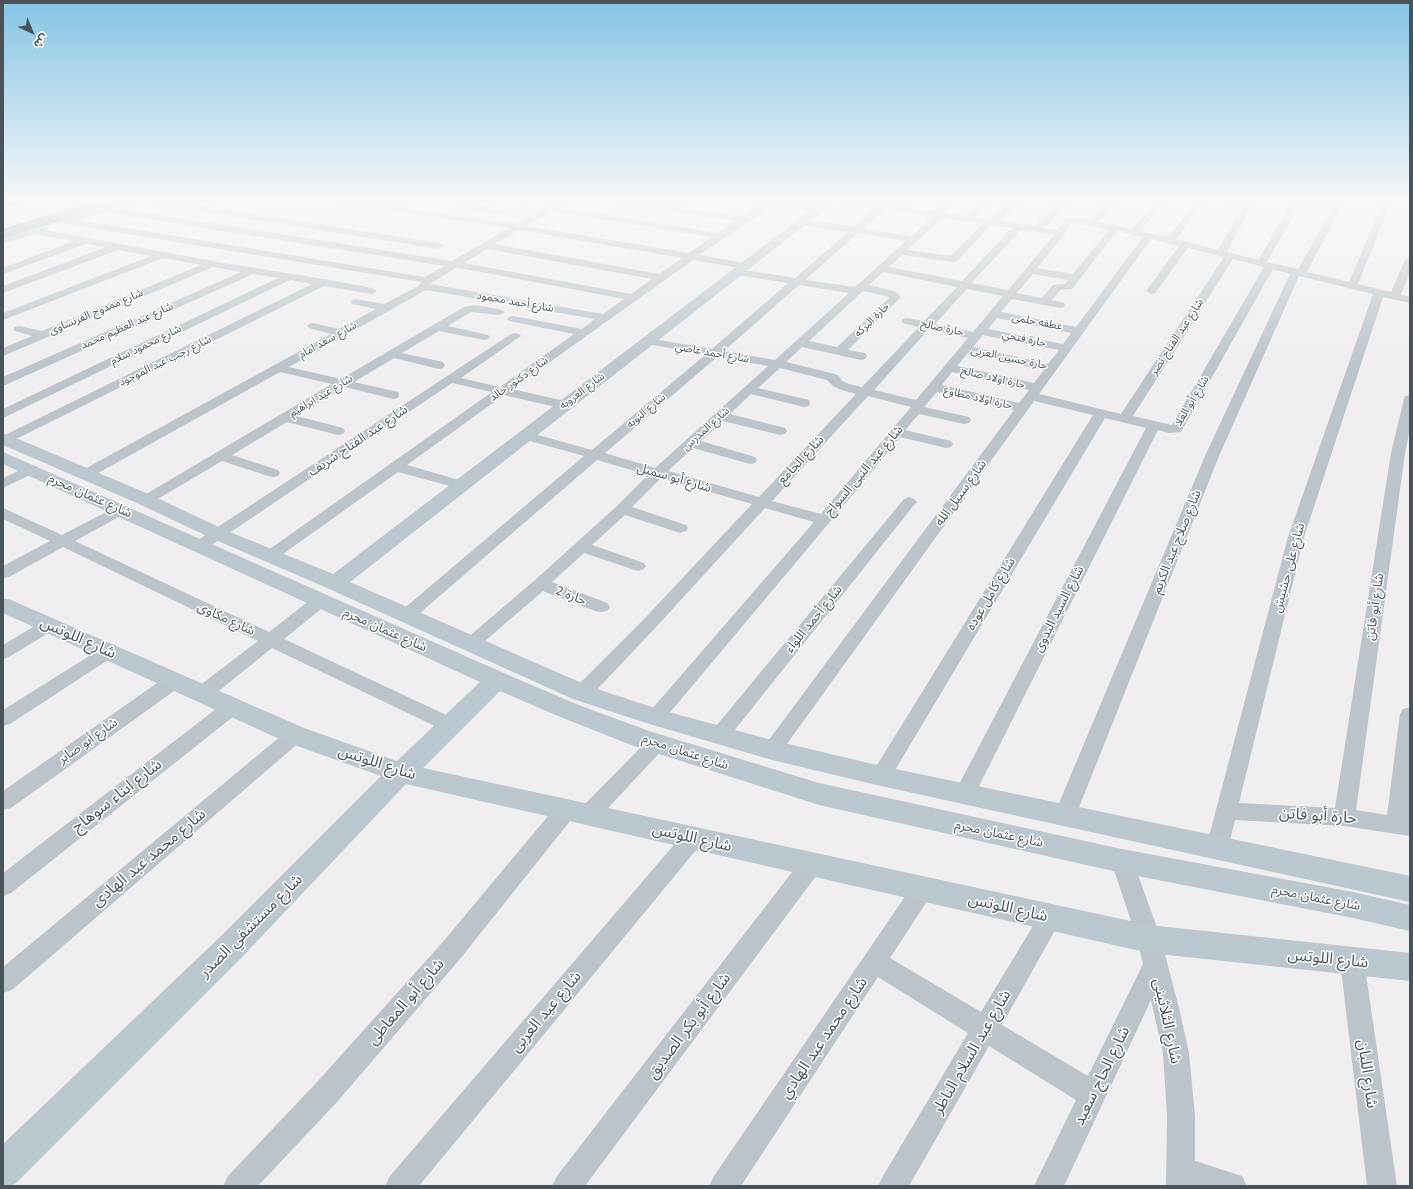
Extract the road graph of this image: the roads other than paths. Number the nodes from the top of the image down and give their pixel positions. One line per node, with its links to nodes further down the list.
1 (45, 255): 37 (street)
2 (93, 255): 29 (street)
3 (113, 255): 27 (street)
4 (161, 255): 61 (street)
5 (165, 255): 30 (street)
6 (266, 255): 47 (street, شارع أحمد محمود)
7 (395, 255): 31 (street)
8 (471, 255): 31 (street, شارع سعد امام)
9 (539, 255): 41 (street)
10 (690, 255): 26 (street)
11 (759, 255): 34 (street, شارع العروبه)
12 (827, 255): 46 (street, شارع النوبه)
13 (896, 255): 35 (street, شارع المدرس)
14 (922, 255): 15 (street)
15 (958, 255)
16 (992, 255): 48 (street, شارع الجامع)
17 (1047, 255): 43 (street, شارع عبد النبى السواح)
18 (1093, 255): 42 (street)
19 (1133, 255): 76 (street, شارع سبيل الله)
20 (1177, 255): 54 (street)
21 (1226, 255): 114 (street, شارع عبد الفتاح نصر)
22 (1228, 255): 32 (street)
23 (1269, 255): 32 (street)
24 (1308, 255): 38 (street, شارع صلاح عبد الكريم)
25 (1365, 255): 49 (street)
26 (693, 256): 34 (street); 41 (street, شارع دكتور خالد)
27 (127, 258)
28 (1410, 260): 58 (street)
29 (71, 264): 33 (street); 40 (street)
30 (212, 264): 36 (street); 80 (street, شارع ممدوح الفرنساوى)
31 (454, 265): 47 (street, شارع سعد امام); 59 (street)
32 (1265, 265): 38 (street); 116 (street, شارع أبو العلا)
33 (91, 268)
34 (741, 269): 46 (street); 83 (street, شارع العروبه)
35 (882, 269): 48 (street); 51 (street, شارع المدرس)
36 (251, 270): 39 (street); 98 (street, شارع عبد العظيم محمد)
37 (3, 271)
38 (1298, 273): 49 (street); 178 (street, شارع صلاح عبد الكريم)
39 (289, 277): 45 (street); 111 (street, شارع محمود سلام)
40 (34, 278): 44 (street); 52 (street)
41 (662, 278): 59 (street, شارع دكتور خالد)
42 (1075, 278): 43 (street); 50 (street)
43 (1033, 279): 50 (street); 57 (street, شارع عبد النبى السواح)
44 (57, 282)
45 (324, 282): 53 (street); 123 (street, شارع رجب عبد الموجود)
46 (797, 282): 51 (street); 89 (street, شارع النوبه)
47 (425, 283): 65 (street, شارع سعد امام); 69 (street, شارع أحمد محمود)
48 (964, 285): 57 (street); 72 (street, شارع الجامع)
49 (1352, 286): 55 (street)
50 (1058, 287): 63 (street)
51 (859, 289): 84 (street, شارع المدرس); 87 (street, حارة البركه)
52 (3, 290)
53 (372, 290)
54 (1151, 291)
55 (1379, 292): 58 (street); 176 (street, شارع على حشيش)
56 (3, 294): 61 (street)
57 (1010, 295): 63 (street); 67 (street, شارع عبد النبى السواح)
58 (1395, 296): 60 (street)
59 (634, 298): 69 (street, شارع دكتور خالد)
60 (1410, 300)
61 (42, 301): 68 (street)
62 (356, 302): 65 (street)
63 (1045, 302): 64 (street)
64 (1060, 305)
65 (386, 308): 77 (street, شارع سعد امام)
66 (499, 312): 74 (street, شارع عيد ابراهيم)
67 (994, 314): 76 (street, عطفه حلمى); 79 (street, شارع عبد النبى السواح)
68 (3, 317)
69 (606, 318): 78 (street, شارع دكتور خالد)
70 (513, 319): 78 (street)
71 (907, 321): 72 (street, حارة صالح)
72 (927, 325): 79 (street, حارة صالح); 103 (street, شارع الجامع)
73 (313, 326): 77 (street)
74 (437, 327): 82 (street); 90 (street, شارع عيد ابراهيم)
75 (19, 329): 80 (street)
76 (1079, 331): 85 (street, شارع سبيل الله)
77 (341, 333): 94 (street, شارع سعد امام)
78 (584, 333): 102 (street, شارع دكتور خالد)
79 (978, 333): 85 (street, حارة فتحي); 86 (street, شارع عبد النبى السواح)
80 (42, 335): 88 (street, شارع ممدوح الفرنساوى)
81 (515, 336): 97 (street, شارع عبد الفتاح شريف)
82 (484, 337)
83 (647, 341): 89 (street, شارع أحمد عاصي); 108 (street, شارع العروبه)
84 (800, 343): 87 (street, حارة البركه); 92 (street, شارع المدرس)
85 (1067, 348): 96 (street, شارع سبيل الله)
86 (965, 349): 95 (street, شارع عبد النبى السواح); 96 (street, حارة حسين العربى)
87 (840, 351): 91 (street, حارة البركه)
88 (3, 352)
89 (714, 353): 92 (street, شارع أحمد عاصي); 124 (street, شارع النوبه)
90 (392, 354): 93 (street); 99 (street, شارع عيد ابراهيم)
91 (861, 356)
92 (778, 364): 101 (street, شارع المدرس); 103 (street, شارع أحمد عاصي)
93 (439, 365)
94 (279, 368): 99 (street); 132 (street, شارع سعد امام)
95 (949, 368): 100 (street, شارع عبد النبى السواح); 105 (street, حارة اولاد صالح)
96 (1052, 368): 105 (street, شارع سبيل الله)
97 (450, 379): 102 (street); 143 (street, شارع عبد الفتاح شريف)
98 (3, 382)
99 (343, 383): 104 (street); 113 (street, شارع عيد ابراهيم)
100 (934, 387): 105 (street, حارة اولاد مطاوع); 109 (street, شارع عبد النبى السواح)
101 (749, 390): 107 (street); 112 (street, شارع المدرس)
102 (502, 391): 108 (street); 128 (street, شارع دكتور خالد)
103 (865, 392): 109 (street, شارع أحمد عاصي); 137 (street, شارع الجامع)
104 (393, 395)
105 (1030, 398): 110 (street, شارع أبو العلا); 171 (street, شارع سبيل الله)
106 (1410, 399): 125 (street, شارع أبو فاتن)
107 (804, 403)
108 (564, 405): 120 (street, شارع العروبه)
109 (918, 407): 115 (street, شارع أحمد عاصي); 119 (street, شارع عبد النبى السواح)
110 (1101, 413): 114 (street, شارع أبو العلا); 173 (street, شارع كامل عوده)
111 (3, 414)
112 (720, 416): 118 (street); 121 (street, شارع المدرس)
113 (285, 417): 117 (street); 126 (street, شارع عيد ابراهيم)
114 (1125, 418): 116 (street, شارع أبو العلا)
115 (964, 420)
116 (1154, 425): 174 (street, شارع السيد البدوى)
117 (338, 430)
118 (780, 432)
119 (897, 432): 122 (street); 141 (street, شارع عبد النبى السواح)
120 (524, 435): 124 (street, شارع أبو سمبل); 134 (street, شارع العروبه)
121 (691, 443): 127 (street); 131 (street, شارع المدرس)
122 (946, 444)
123 (4, 445): 129 (street, شارع عثمان محرم); 132 (street, شارع عثمان محرم)
124 (594, 454): 131 (street, شارع أبو سمبل); 153 (street, شارع النوبه)
125 (1404, 454): 179 (street, شارع أبو فاتن)
126 (220, 456): 130 (street); 135 (street, شارع عيد ابراهيم)
127 (750, 460)
128 (396, 467): 134 (street); 146 (street, شارع دكتور خالد)
129 (30, 469): 133 (street); 139 (street, شارع عثمان محرم)
130 (273, 472)
131 (658, 473): 137 (street, شارع أبو سمبل); 138 (street, شارع المدرس)
132 (86, 474): 135 (street, شارع عثمان محرم)
133 (3, 484)
134 (461, 485): 150 (street, شارع العروبه)
135 (146, 500): 143 (street, شارع عثمان محرم)
136 (908, 502): 169 (street, شارع أحمد اللواء)
137 (762, 503): 141 (street, شارع أبو سمبل); 161 (street, شارع الجامع)
138 (622, 509): 142 (street); 145 (street, شارع المدرس)
139 (121, 510): 143 (street, شارع عثمان محرم); 144 (street)
140 (3, 513): 144 (street, شارع مكاوى)
141 (824, 520): 165 (street, شارع عبد النبى السواح)
142 (680, 528)
143 (209, 540): 146 (street, شارع عثمان محرم); 150 (street, شارع عثمان محرم)
144 (63, 542): 148 (street); 155 (street, شارع مكاوى)
145 (581, 547): 147 (street); 149 (street, شارع المدرس)
146 (270, 556): 150 (street, شارع عثمان محرم)
147 (638, 566)
148 (3, 573)
149 (541, 584): 152 (street, حارة 2); 156 (street, شارع المدرس)
150 (328, 592): 153 (street, شارع عثمان محرم); 155 (street); 159 (street, شارع عثمان محرم)
151 (3, 605): 154 (street, شارع اللوتس)
152 (601, 607)
153 (406, 615): 156 (street, شارع عثمان محرم)
154 (49, 625): 157 (street, شارع اللوتس); 158 (street)
155 (270, 640): 162 (street); 167 (street, شارع مكاوى)
156 (472, 643): 161 (street, شارع عثمان محرم)
157 (108, 652): 160 (street, شارع اللوتس); 166 (street)
158 (3, 654)
159 (497, 680): 167 (street, شارع مستشفي الصدر); 170 (street, شارع عثمان محرم)
160 (174, 681): 162 (street, شارع اللوتس); 175 (street, شارع أبو صابر)
161 (582, 693): 165 (street, شارع عثمان محرم)
162 (202, 694): 163 (street, شارع اللوتس)
163 (232, 707): 168 (street, شارع اللوتس); 185 (street, شارع ابناء سوهاج)
164 (1410, 714): 180 (street)
165 (655, 717): 169 (street, شارع عثمان محرم)
166 (3, 719)
167 (450, 725): 172 (street, شارع مستشفي الصدر)
168 (295, 735): 172 (street, شارع اللوتس); 194 (street, شارع محمد عبد الهادى)
169 (719, 736): 171 (street, شارع عثمان محرم)
170 (657, 743): 177 (street, شارع أبو المعاطى); 183 (street, شارع عثمان محرم)
171 (772, 750): 173 (street, شارع عثمان محرم)
172 (401, 773): 177 (street, شارع اللوتس); 197 (street, شارع مستشفي الصدر)
173 (881, 776): 174 (street, شارع عثمان محرم)
174 (965, 794): 178 (street, شارع عثمان محرم)
175 (3, 802)
176 (1226, 811): 179 (street, حارة أبو فاتن); 182 (street, شارع على حشيش)
177 (577, 813): 181 (street, شارع اللوتس); 199 (street, شارع أبو المعاطى)
178 (1065, 815): 182 (street, شارع عثمان محرم)
179 (1344, 817): 180 (street, حارة أبو فاتن)
180 (1404, 826)
181 (693, 838): 184 (street, شارع اللوتس); 200 (street, شارع عيد العربى)
182 (1217, 848): 187 (street, شارع عثمان محرم)
183 (1122, 861): 189 (street, شارع عثمان محرم); 190 (street, شارع الثلاثينى)
184 (811, 865): 186 (street, شارع اللوتس); 201 (street, شارع أبو بكر الصديق)
185 (3, 886)
186 (923, 889): 188 (street, شارع اللوتس); 192 (street, شارع محمد عبد الهادي)
187 (1410, 889)
188 (1050, 918): 190 (street, شارع اللوتس); 195 (street, شارع عبد السلام الناظر)
189 (1410, 918)
190 (1152, 952): 191 (street, شارع اللوتس); 196 (street, شارع الحاج سعيد); 198 (street, شارع الثلاثينى)
191 (1352, 961): 193 (street, شارع اللوتس); 206 (street, شارع اللبان)
192 (875, 962): 195 (street); 202 (street, شارع محمد عبد الهادي)
193 (1410, 967)
194 (3, 982)
195 (985, 1029): 196 (street); 203 (street, شارع عبد السلام الناظر)
196 (1092, 1095): 204 (street, شارع الحاج سعيد)
197 (3, 1170)
198 (1180, 1178): 205 (street)
199 (238, 1186)
200 (400, 1186)
201 (567, 1186)
202 (724, 1186)
203 (893, 1186)
204 (1049, 1186)
205 (1232, 1186)
206 (1382, 1186)

